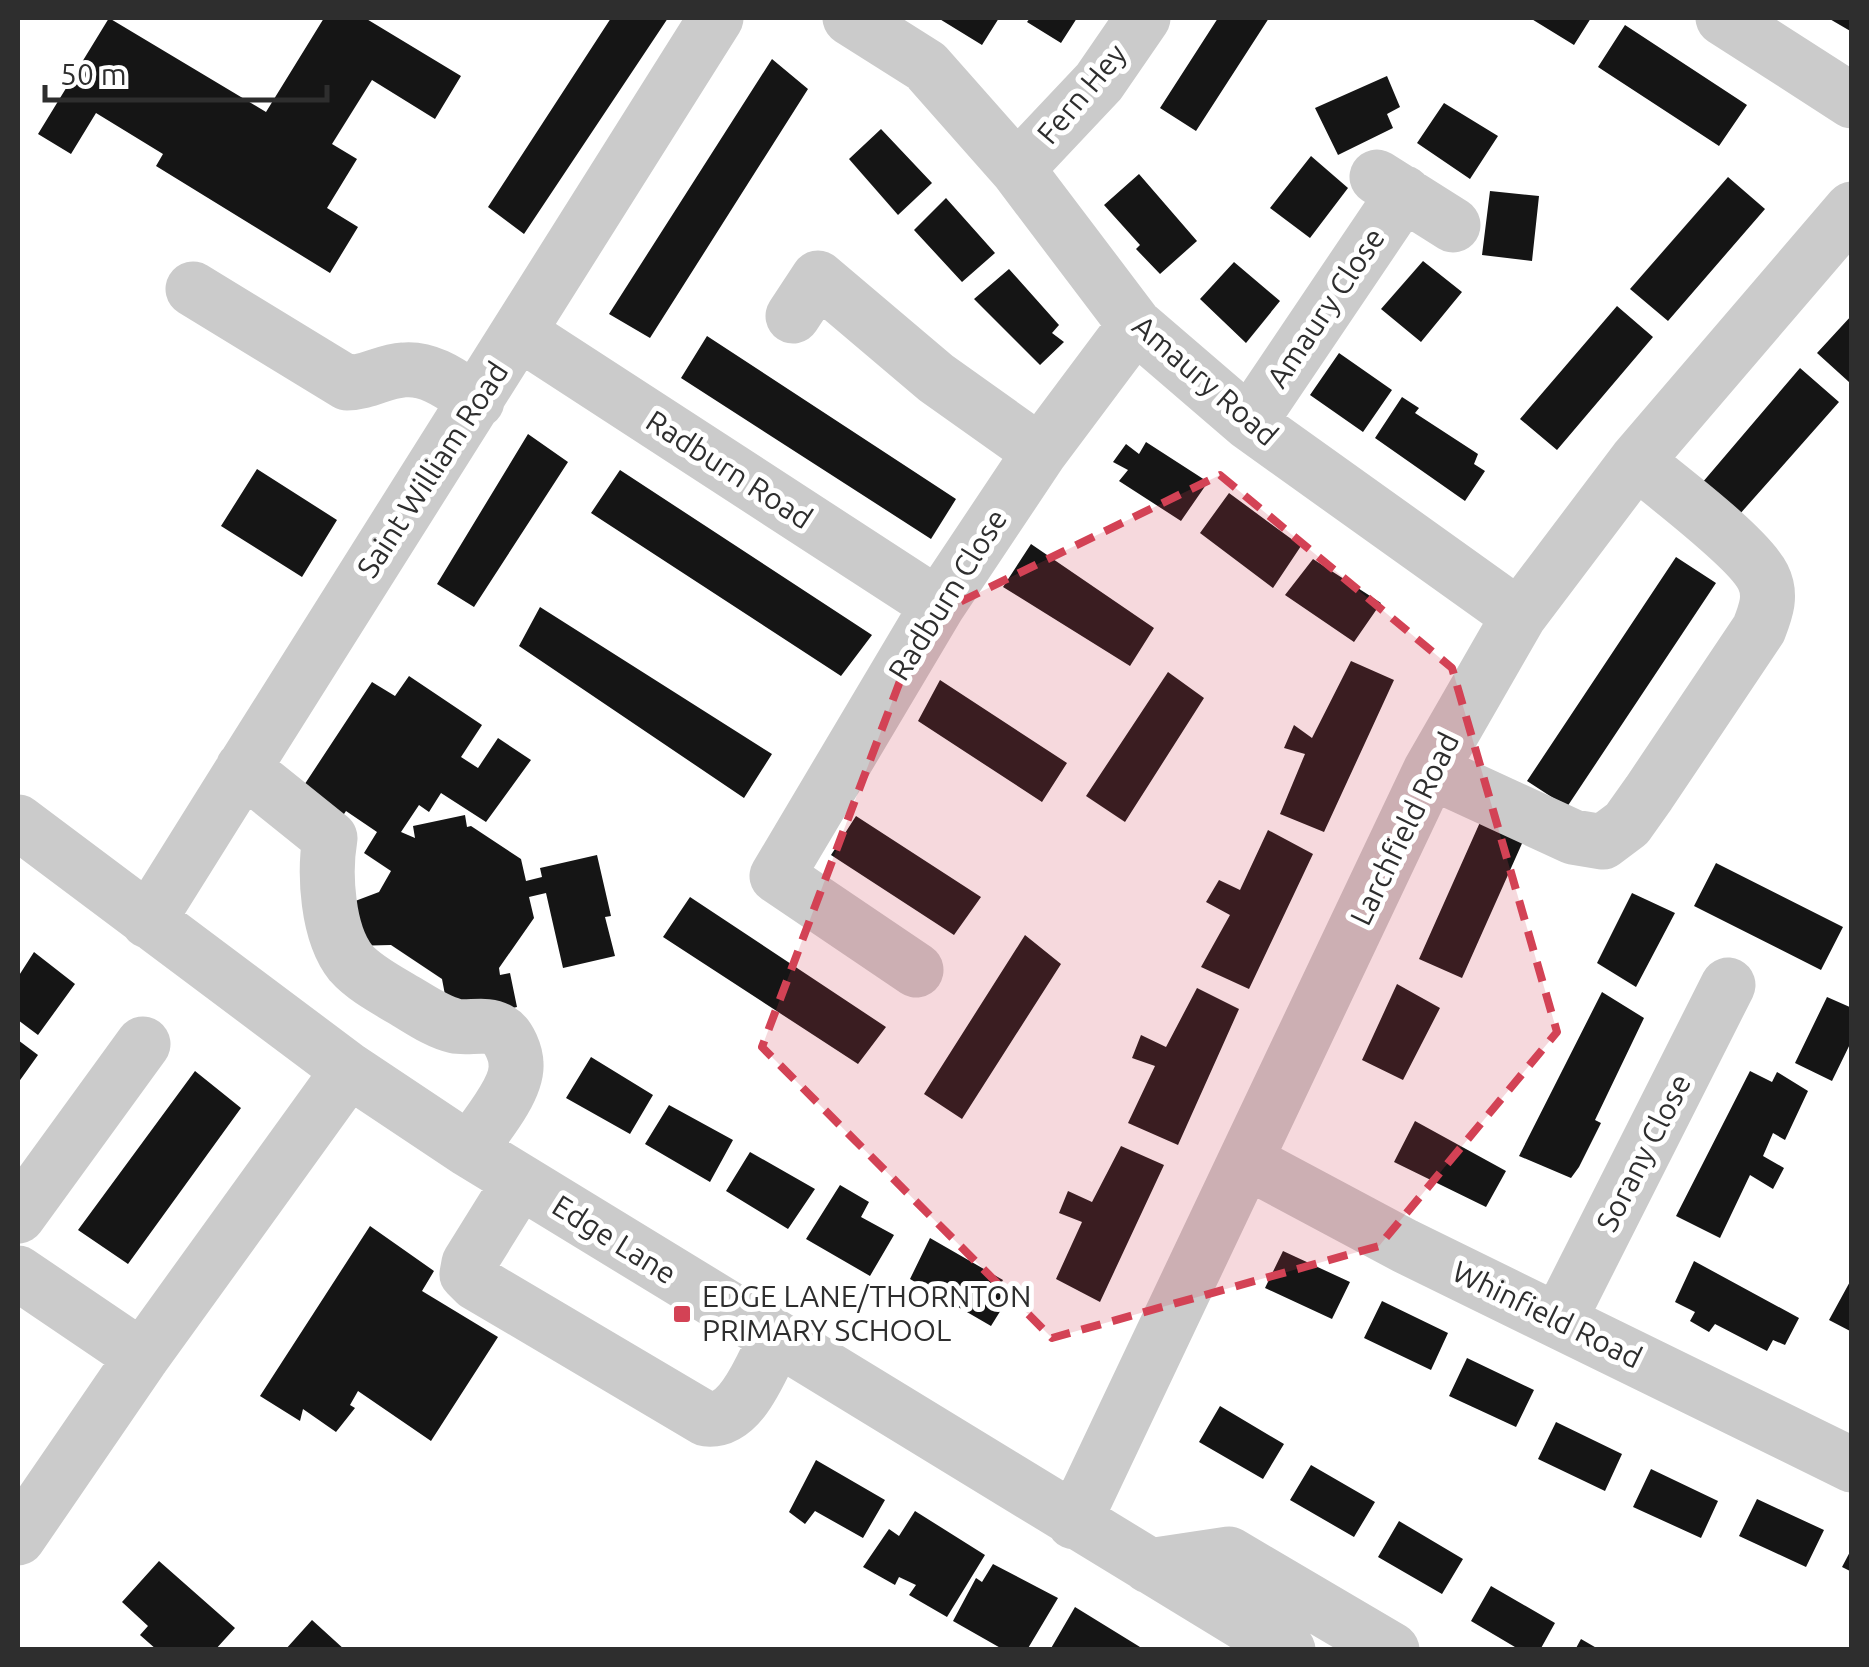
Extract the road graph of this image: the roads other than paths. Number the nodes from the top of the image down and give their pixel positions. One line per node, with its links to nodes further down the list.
1 (716, 18): 12 (street, Saint William Road)
2 (850, 18): 6 (street, Amaury Road)
3 (1144, 18): 6 (street, Fern Hey)
4 (1723, 18): 5 (street)
5 (1852, 101)
6 (1018, 168): 11 (street, Amaury Road)
7 (1852, 209): 16 (street, Larchfield Road)
8 (1453, 225): 14 (street, Amaury Close)
9 (192, 289): 13 (street)
10 (793, 316): 15 (street)
11 (1136, 325): 14 (street, Amaury Road); 15 (street, Radburn Close)
12 (521, 334): 13 (street, Saint William Road); 17 (street, Radburn Road)
13 (478, 401): 19 (street, Saint William Road)
14 (1249, 423): 18 (street, Amaury Road)
15 (1040, 452): 17 (street, Radburn Close)
16 (1636, 461): 18 (street, Larchfield Road); 20 (street)
17 (938, 605): 23 (street, Radburn Close)
18 (1519, 616): 20 (street, Larchfield Road)
19 (243, 768): 22 (street, Saint William Road); 27 (street)
20 (1430, 771): 28 (street, Larchfield Road)
21 (18, 822): 22 (street, Edge Lane)
22 (148, 921): 26 (street, Edge Lane)
23 (916, 970)
24 (1728, 986): 32 (street, Sorany Close)
25 (118, 1059): 30 (street)
26 (349, 1070): 27 (street, Edge Lane); 34 (street)
27 (470, 1150): 29 (street, Edge Lane)
28 (1246, 1161): 32 (street, Whinfield Road); 36 (street, Larchfield Road)
29 (520, 1181): 33 (street, Edge Lane); 33 (street)
30 (18, 1216)
31 (18, 1273): 34 (street)
32 (1559, 1320): 35 (street, Whinfield Road)
33 (776, 1339): 36 (street, Edge Lane)
34 (142, 1357): 37 (street)
35 (1852, 1466)
36 (1074, 1522): 38 (street, Edge Lane)
37 (18, 1538)
38 (1149, 1566): 39 (street, Edge Lane); 40 (street)
39 (1288, 1650)
40 (1392, 1650)

